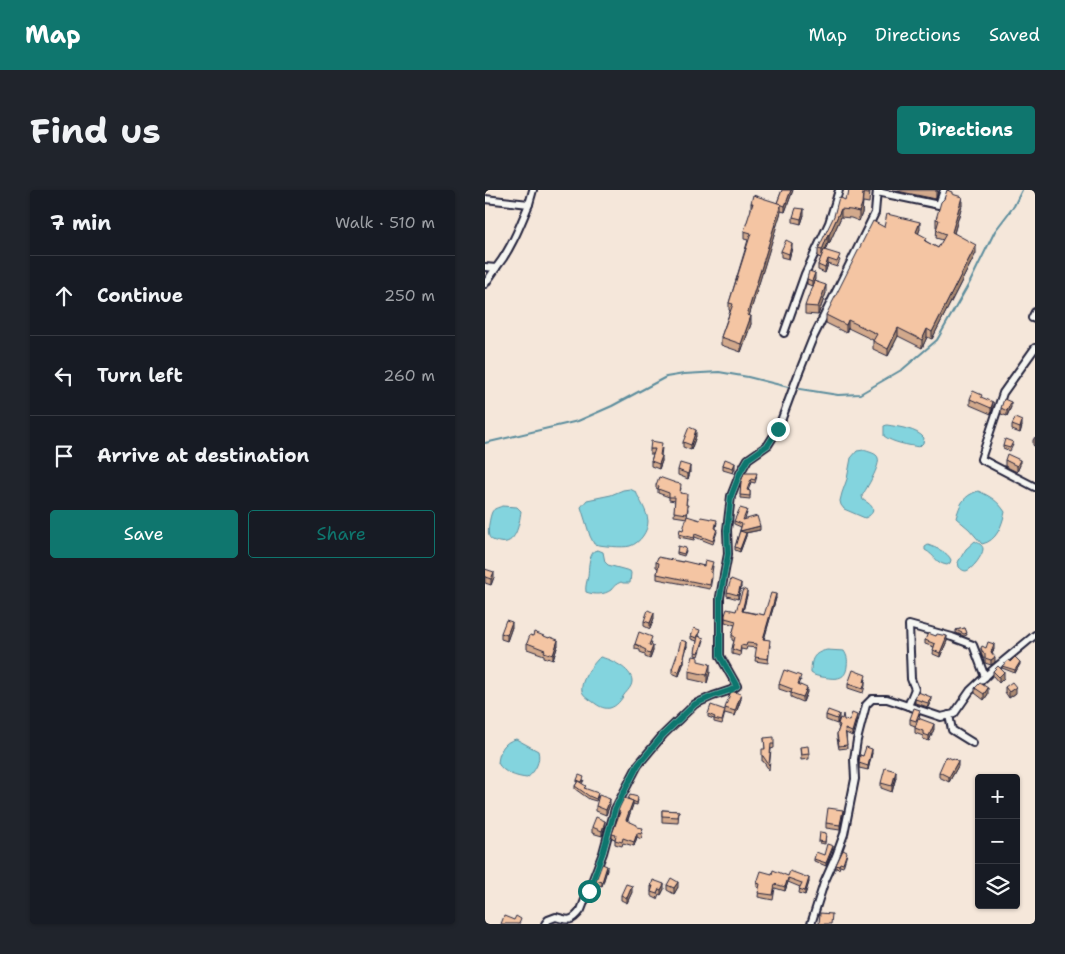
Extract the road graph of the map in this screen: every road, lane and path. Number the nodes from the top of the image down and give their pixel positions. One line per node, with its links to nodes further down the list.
1 (533, 190): 6 (street)
2 (839, 190): 12 (street)
3 (944, 190): 4 (street)
4 (877, 191): 20 (street)
5 (485, 199): 6 (street)
6 (529, 204): 8 (street)
7 (485, 267): 8 (street)
8 (497, 268): 9 (street)
9 (485, 284)
10 (1035, 312): 11 (street)
11 (1035, 319)
12 (784, 333)
13 (1035, 348): 14 (street)
14 (1035, 487)
15 (1035, 635): 16 (street)
16 (985, 677): 17 (street); 18 (street)
17 (908, 706): 18 (street); 21 (street)
18 (949, 715): 19 (street)
19 (973, 743)
20 (545, 924)
21 (811, 924)

